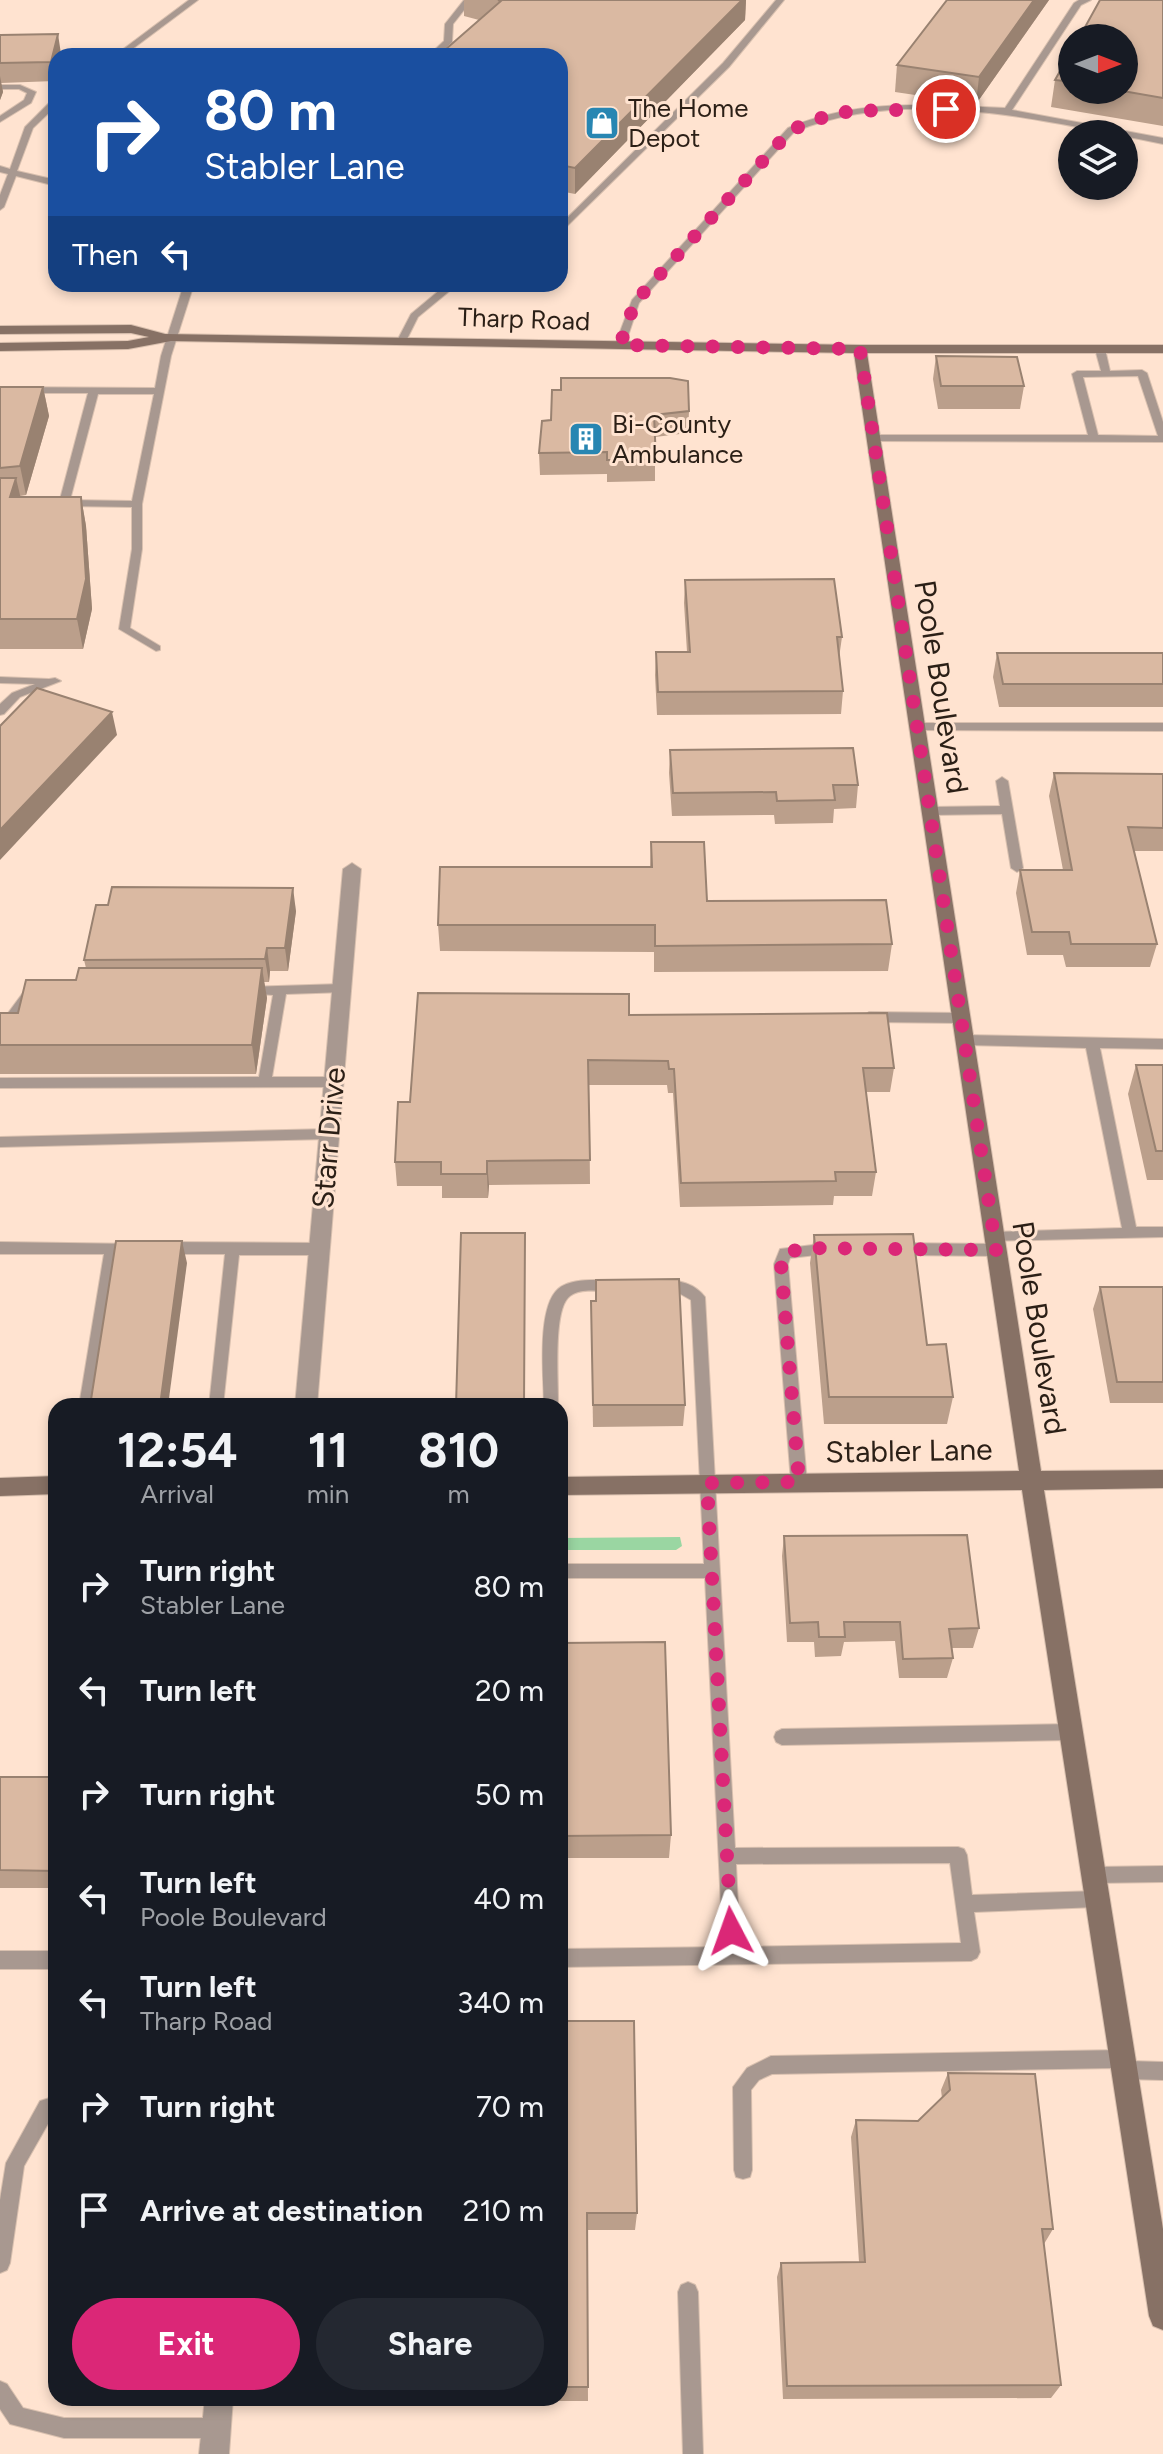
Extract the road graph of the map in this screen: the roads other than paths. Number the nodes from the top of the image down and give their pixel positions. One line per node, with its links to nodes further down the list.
1 (194, 0): 7 (lane)
2 (468, 0): 8 (lane)
3 (780, 0): 6 (lane)
4 (1087, 0): 11 (lane)
5 (750, 16): 6 (lane)
6 (764, 19): 18 (lane)
7 (129, 48)
8 (441, 48)
9 (0, 87): 12 (lane)
10 (48, 109): 15 (lane)
11 (1007, 111): 13 (lane); 24 (lane)
12 (0, 120)
13 (1163, 141)
14 (0, 169): 15 (lane)
15 (12, 172): 16 (lane); 17 (lane)
16 (48, 181)
17 (0, 207)
18 (568, 222)
19 (186, 292): 22 (lane)
20 (443, 292): 23 (lane)
21 (0, 330): 22 (street, Tharp Road)
22 (171, 337): 23 (street, Tharp Road); 25 (street, Tharp Road); 32 (lane)
23 (403, 339): 24 (street, Tharp Road)
24 (620, 345): 26 (street, Tharp Road)
25 (0, 347)
26 (860, 349): 27 (street, Tharp Road); 33 (street, Poole Boulevard)
27 (1100, 349): 28 (street, Tharp Road); 29 (lane)
28 (1163, 349)
29 (1106, 374): 34 (lane); 35 (lane)
30 (0, 390): 31 (lane)
31 (94, 391): 32 (lane); 37 (lane)
32 (159, 391): 38 (lane)
33 (873, 438): 34 (lane); 42 (street, Poole Boulevard)
34 (1094, 438): 35 (lane)
35 (1163, 438)
36 (51, 502): 37 (lane)
37 (64, 503): 38 (lane)
38 (137, 504): 39 (lane)
39 (156, 648)
40 (0, 680): 41 (lane)
41 (0, 711)
42 (917, 727): 43 (lane); 46 (street, Poole Boulevard)
43 (1163, 727)
44 (1002, 781): 45 (lane)
45 (1007, 810): 46 (lane); 47 (lane)
46 (930, 811): 54 (street, Poole Boulevard)
47 (1017, 868)
48 (352, 869): 49 (street, Starr Drive)
49 (341, 989): 52 (lane); 60 (street, Starr Drive)
50 (48, 990): 55 (lane)
51 (234, 990): 52 (lane)
52 (280, 990): 59 (lane)
53 (857, 1017): 54 (lane)
54 (961, 1018): 56 (street, Poole Boulevard)
55 (0, 1034)
56 (965, 1040): 57 (lane); 66 (street, Poole Boulevard)
57 (1092, 1043): 58 (lane); 65 (lane)
58 (1163, 1044)
59 (265, 1082): 60 (lane); 61 (lane)
60 (334, 1082): 62 (street, Starr Drive)
61 (0, 1083)
62 (329, 1134): 63 (lane); 70 (street, Starr Drive)
63 (0, 1142)
64 (1163, 1232): 65 (lane)
65 (1130, 1233): 66 (lane)
66 (995, 1244): 72 (lane); 78 (street, Poole Boulevard)
67 (0, 1248): 68 (lane)
68 (112, 1248): 69 (lane); 73 (lane)
69 (233, 1249): 70 (lane); 74 (lane)
70 (319, 1249): 75 (street, Starr Drive)
71 (852, 1249): 79 (lane)
72 (884, 1249)
73 (87, 1398)
74 (217, 1398)
75 (307, 1398)
76 (551, 1398): 80 (lane)
77 (1163, 1479): 78 (street, Stabler Lane)
78 (1032, 1480): 79 (street, Stabler Lane); 86 (street, Poole Boulevard)
79 (799, 1482): 80 (street, Stabler Lane)
80 (707, 1483): 82 (street, Stabler Lane); 85 (lane)
81 (48, 1485): 83 (street)
82 (568, 1486)
83 (0, 1487)
84 (568, 1571): 85 (lane)
85 (712, 1571): 88 (lane)
86 (1071, 1732): 87 (lane); 90 (street, Poole Boulevard)
87 (782, 1737)
88 (726, 1856): 92 (lane); 93 (lane)
89 (1163, 1874): 90 (lane)
90 (1094, 1875): 91 (street, Poole Boulevard)
91 (1097, 1899): 92 (lane); 97 (street, Poole Boulevard)
92 (965, 1904): 93 (lane)
93 (732, 1956): 94 (lane)
94 (568, 1958)
95 (0, 1960): 96 (lane)
96 (48, 1960)
97 (1123, 2064): 98 (lane); 100 (lane); 103 (street, Poole Boulevard)
98 (1163, 2071)
99 (48, 2108): 101 (lane)
100 (743, 2170)
101 (0, 2263)
102 (688, 2292): 107 (lane)
103 (1163, 2316)
104 (0, 2391): 106 (lane)
105 (218, 2406): 106 (street)
106 (216, 2441)
107 (693, 2454)

